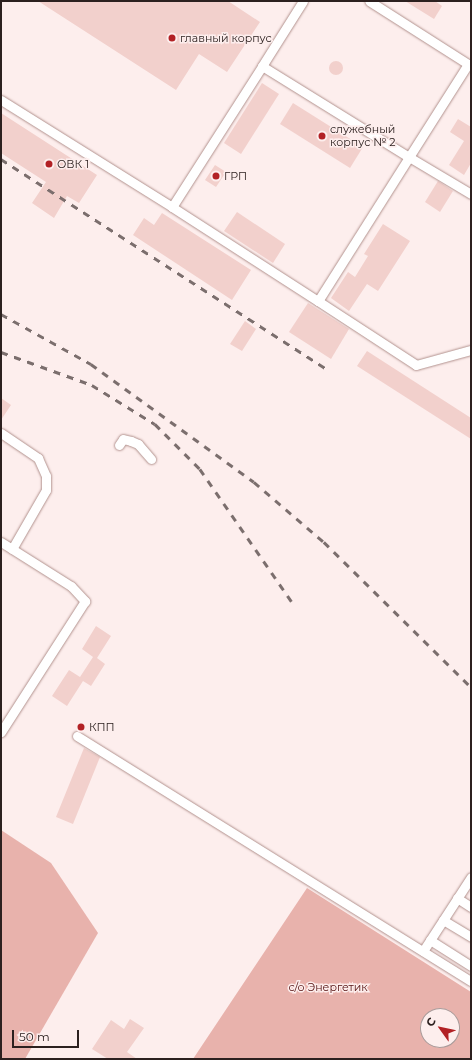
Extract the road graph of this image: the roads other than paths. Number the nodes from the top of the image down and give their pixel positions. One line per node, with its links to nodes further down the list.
1 (303, 1): 3 (lane)
2 (369, 1): 5 (lane)
3 (262, 66): 5 (lane); 7 (lane)
4 (1, 100): 7 (lane)
5 (409, 157): 6 (lane); 8 (lane)
6 (471, 194)
7 (172, 207): 8 (lane)
8 (318, 301): 9 (lane)
9 (471, 350)
10 (1, 433): 14 (lane)
11 (119, 445): 12 (lane)
12 (150, 459)
13 (1, 542): 14 (lane)
14 (12, 549): 15 (lane)
15 (1, 732)
16 (77, 736): 23 (lane)
17 (471, 877): 18 (lane)
18 (457, 898): 19 (lane); 20 (lane)
19 (471, 906)
20 (443, 920): 21 (lane); 22 (lane)
21 (471, 937)
22 (430, 940): 23 (lane); 24 (lane)
23 (422, 951): 25 (lane)
24 (471, 966)
25 (471, 982)

